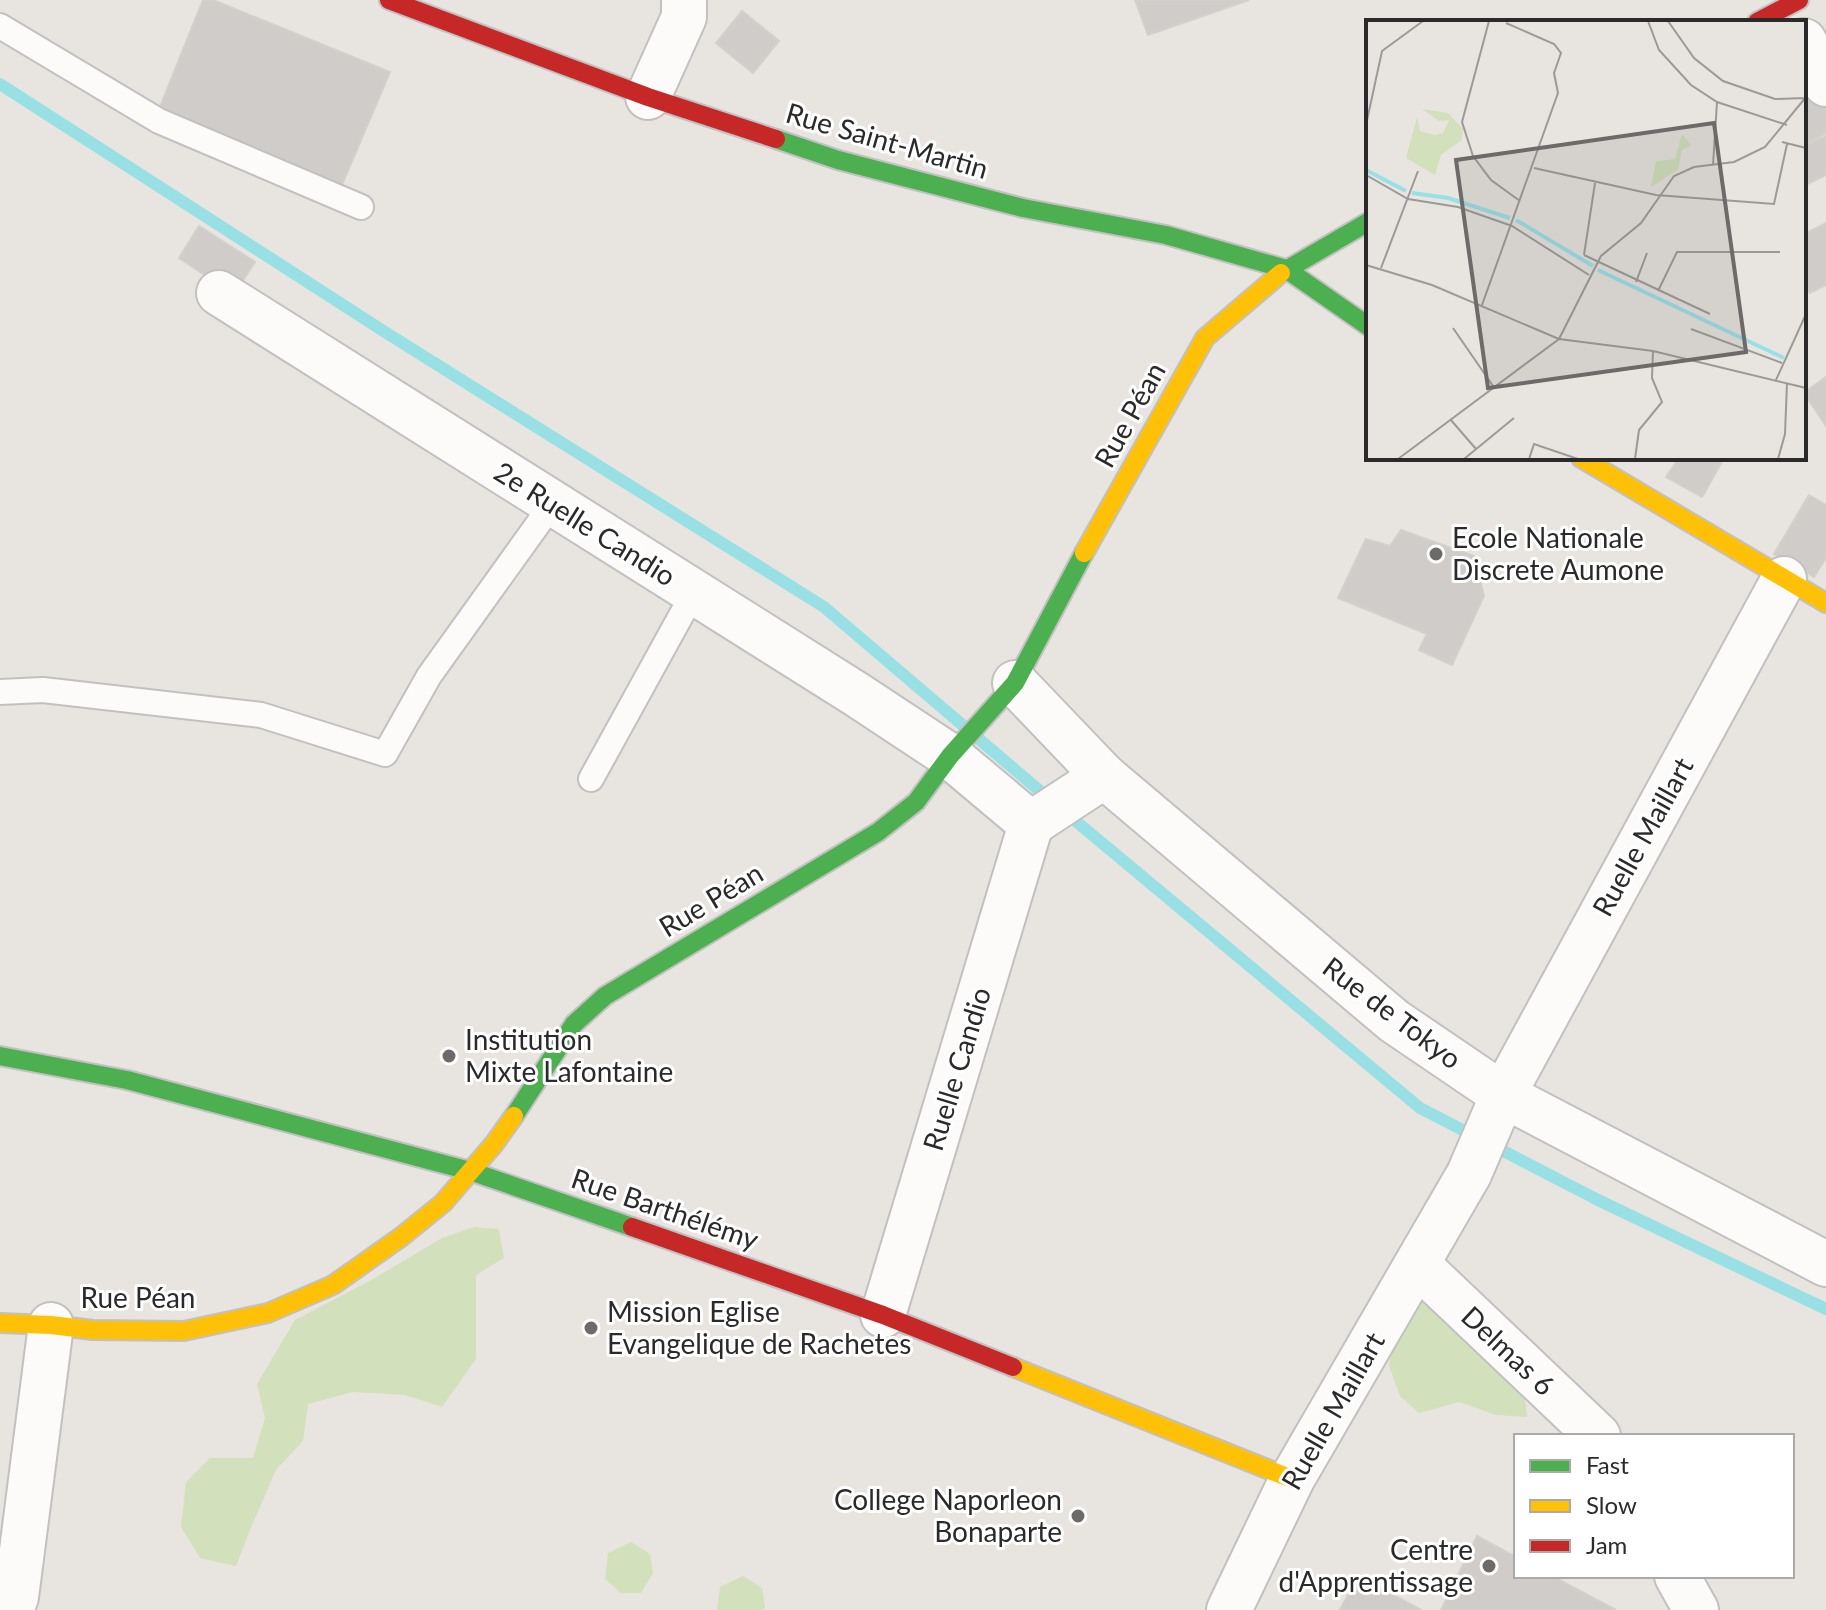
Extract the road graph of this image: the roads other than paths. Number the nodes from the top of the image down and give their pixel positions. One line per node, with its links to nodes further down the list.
1 (389, 0): 6 (street, Rue Saint-Martin)
2 (684, 0): 6 (street)
3 (0, 26): 7 (lane)
4 (1806, 49): 5 (street)
5 (1826, 84)
6 (648, 97): 9 (street, Rue Saint-Martin)
7 (361, 207)
8 (1366, 223): 9 (street, Rue Péan)
9 (1286, 269): 11 (street, Rue Saint-Martin); 17 (street, Rue Péan)
10 (219, 293): 13 (street, 2e Ruelle Candio)
11 (1366, 325)
12 (1584, 460): 14 (street)
13 (553, 503): 15 (street, 2e Ruelle Candio); 18 (lane)
14 (1784, 579): 16 (street); 24 (street, Ruelle Maillart)
15 (694, 592): 19 (street, 2e Ruelle Candio); 21 (lane)
16 (1826, 603)
17 (1015, 683): 19 (street, Rue Péan); 20 (street, Rue de Tokyo)
18 (0, 692)
19 (950, 756): 22 (street, 2e Ruelle Candio); 25 (street, Rue Péan)
20 (1104, 776): 22 (street); 24 (street, Rue de Tokyo)
21 (591, 779)
22 (1031, 824): 28 (street, Ruelle Candio)
23 (0, 1056): 25 (street, Rue Barthélémy)
24 (1503, 1095): 26 (street, Rue de Tokyo); 27 (street, Ruelle Maillart)
25 (470, 1171): 28 (street, Rue Barthélémy); 30 (street, Rue Péan)
26 (1826, 1264)
27 (1418, 1265): 31 (street, Delmas 6); 32 (street, Ruelle Maillart)
28 (883, 1315): 32 (street, Rue Barthélémy)
29 (0, 1323): 30 (street, Rue Péan)
30 (51, 1325): 34 (street)
31 (1596, 1434)
32 (1292, 1479): 35 (street, Ruelle Maillart)
33 (1678, 1578): 36 (street)
34 (11, 1610)
35 (1229, 1610)
36 (1696, 1610)

